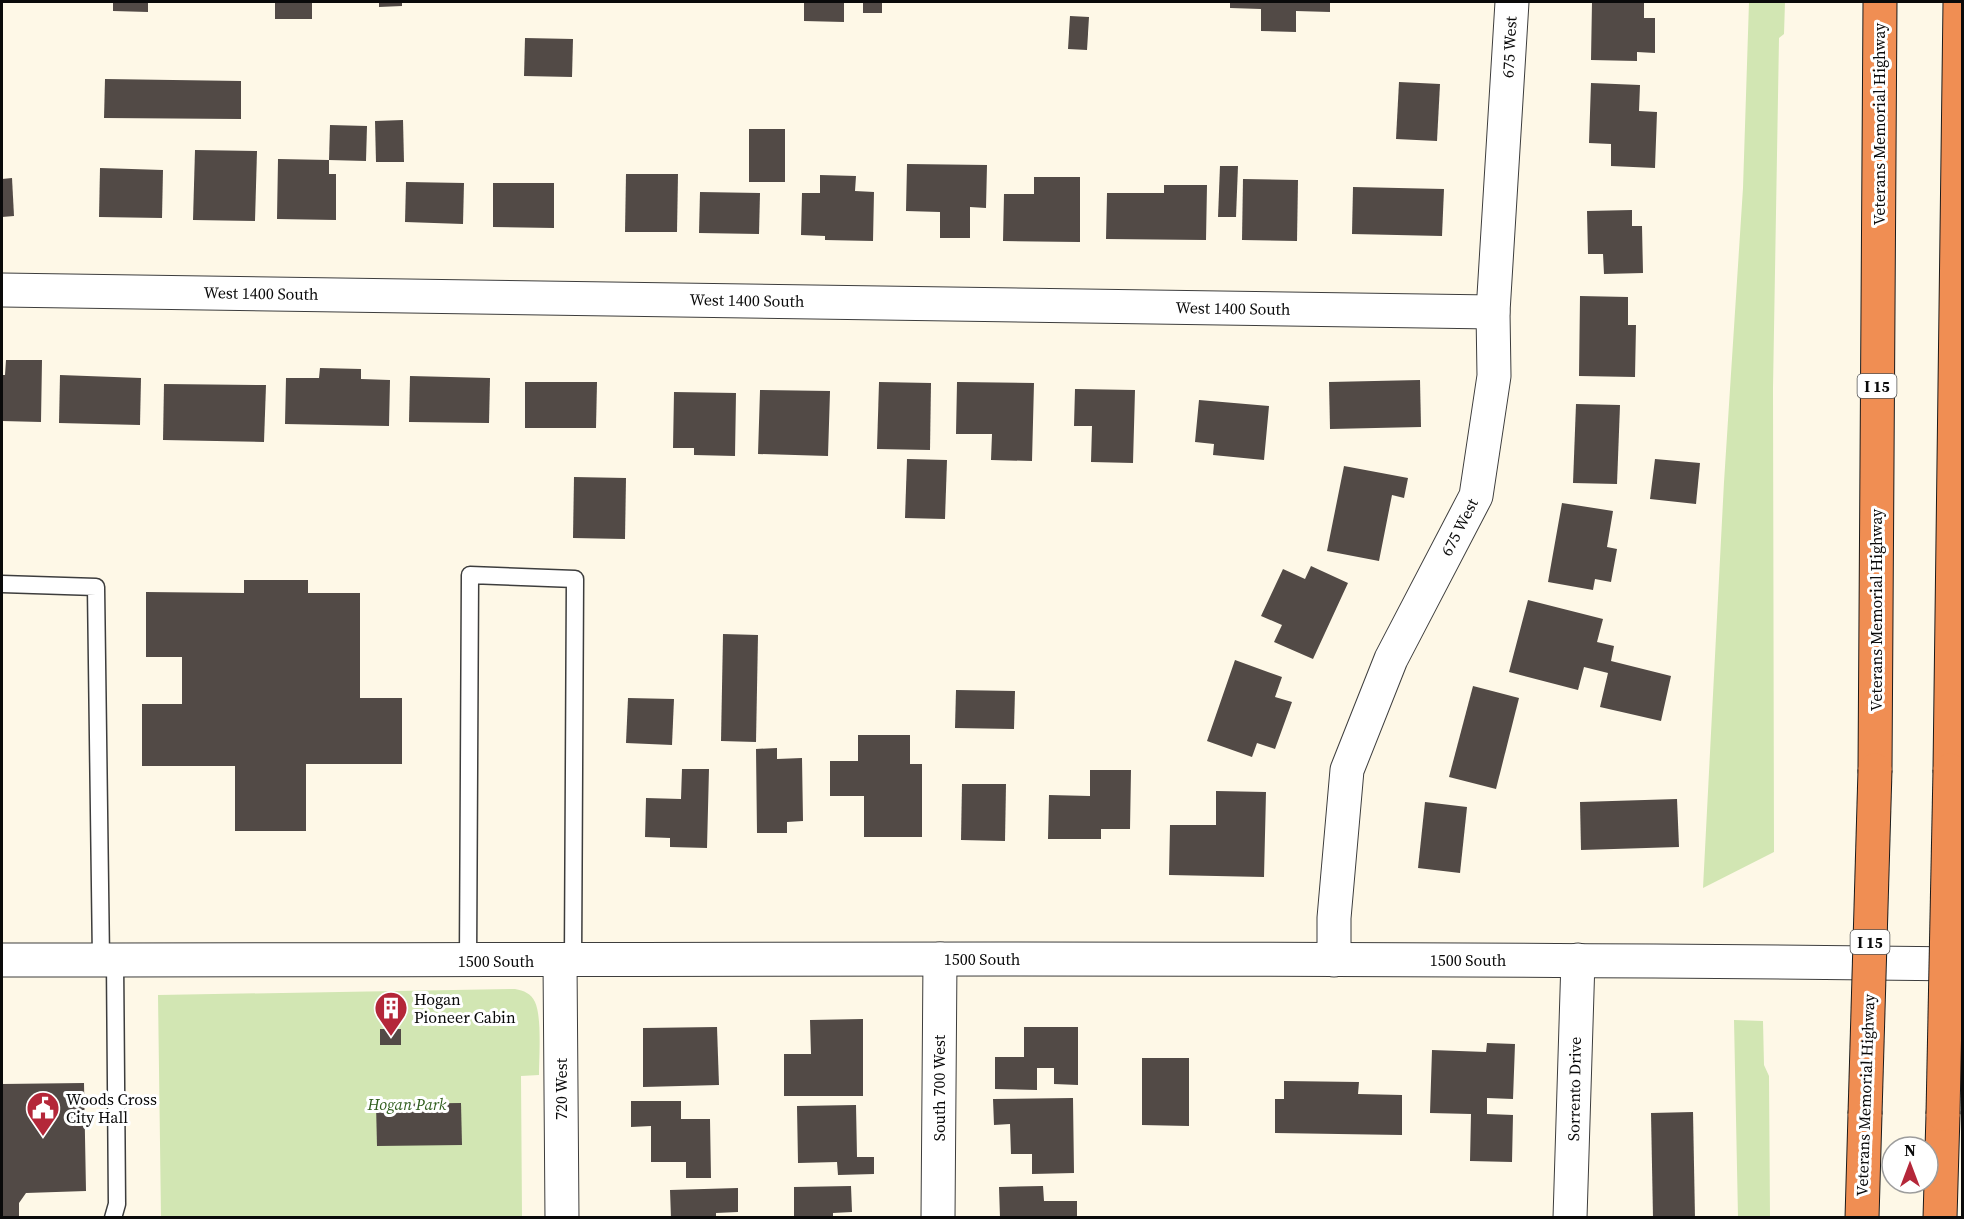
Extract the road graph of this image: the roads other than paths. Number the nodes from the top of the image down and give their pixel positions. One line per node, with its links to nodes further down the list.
1 (1512, 2): 5 (street, 675 West)
2 (1880, 2): 19 (highway, Veterans Memorial Highway / I 15, bridge)
3 (1960, 2): 20 (highway, bridge)
4 (2, 290): 5 (street, West 1400 South)
5 (1493, 312): 10 (street, 675 West)
6 (2, 584): 9 (lane)
7 (940, 959): 10 (street, 1500 South); 13 (street, 1500 South); 17 (street, South 700 West)
8 (2, 960): 9 (street, 1500 South)
9 (108, 960): 12 (street, 1500 South); 15 (lane)
10 (1334, 960): 11 (street, 1500 South)
11 (1578, 960): 14 (street, 1500 South); 18 (street, Sorrento Drive)
12 (468, 961): 13 (street, 1500 South); 13 (lane)
13 (566, 961): 16 (street, 720 West)
14 (1962, 964)
15 (113, 1218)
16 (562, 1218)
17 (938, 1218)
18 (1570, 1218)
19 (1862, 1218)
20 (1940, 1218)

